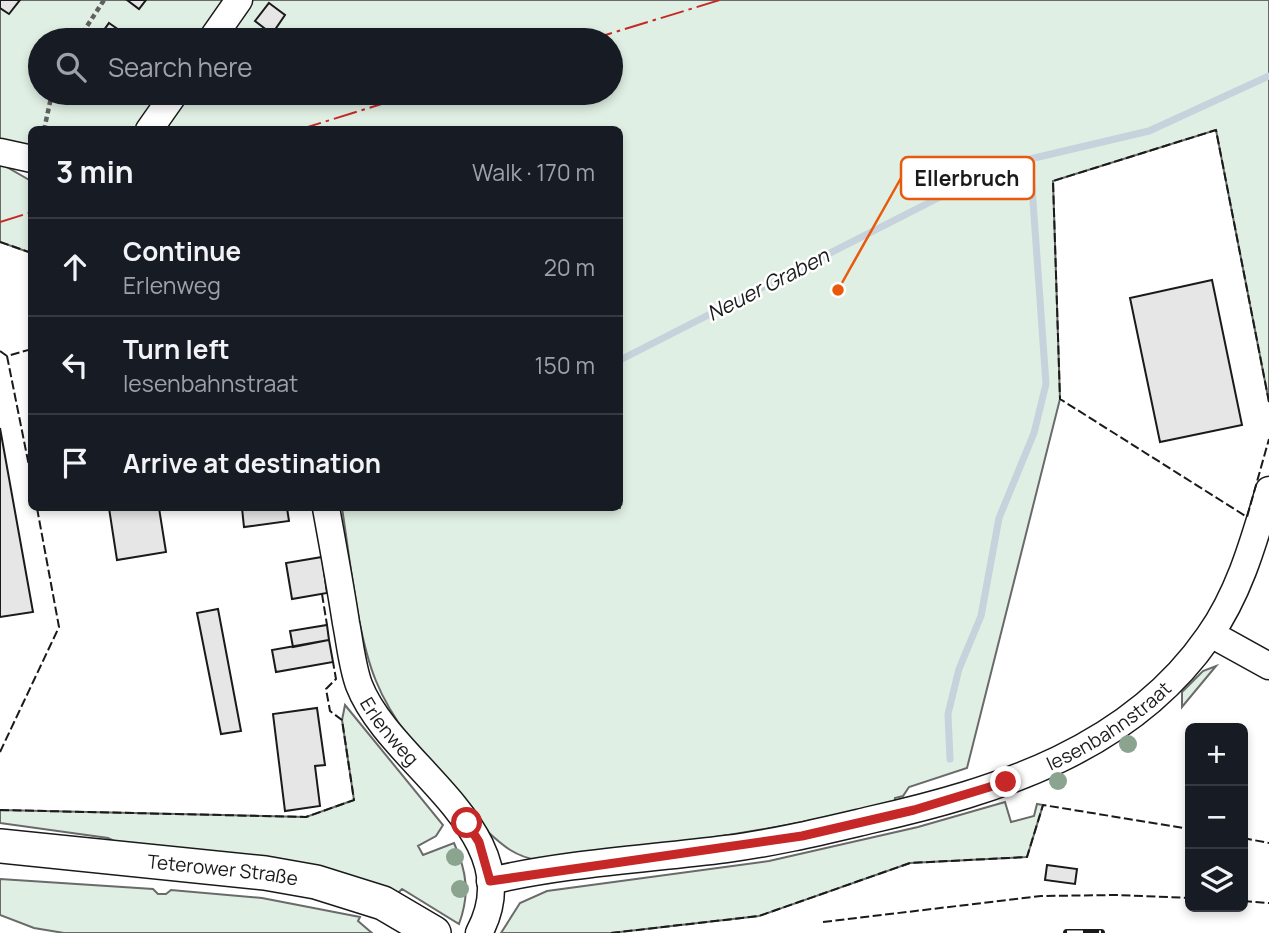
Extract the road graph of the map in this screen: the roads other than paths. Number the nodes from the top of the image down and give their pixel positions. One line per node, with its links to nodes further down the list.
1 (239, 0): 2 (street)
2 (219, 28)
3 (167, 105): 4 (street)
4 (152, 126)
5 (3, 153): 6 (street)
6 (28, 158)
7 (1269, 490): 9 (street, Iesenbahnstraat)
8 (327, 511): 12 (street, Erlenweg)
9 (1211, 634): 10 (street); 12 (street, Iesenbahnstraat)
10 (1269, 666)
11 (0, 846): 13 (main road, Teterower Straße)
12 (490, 881): 14 (street, Erlenweg)
13 (434, 933)
14 (479, 933)

